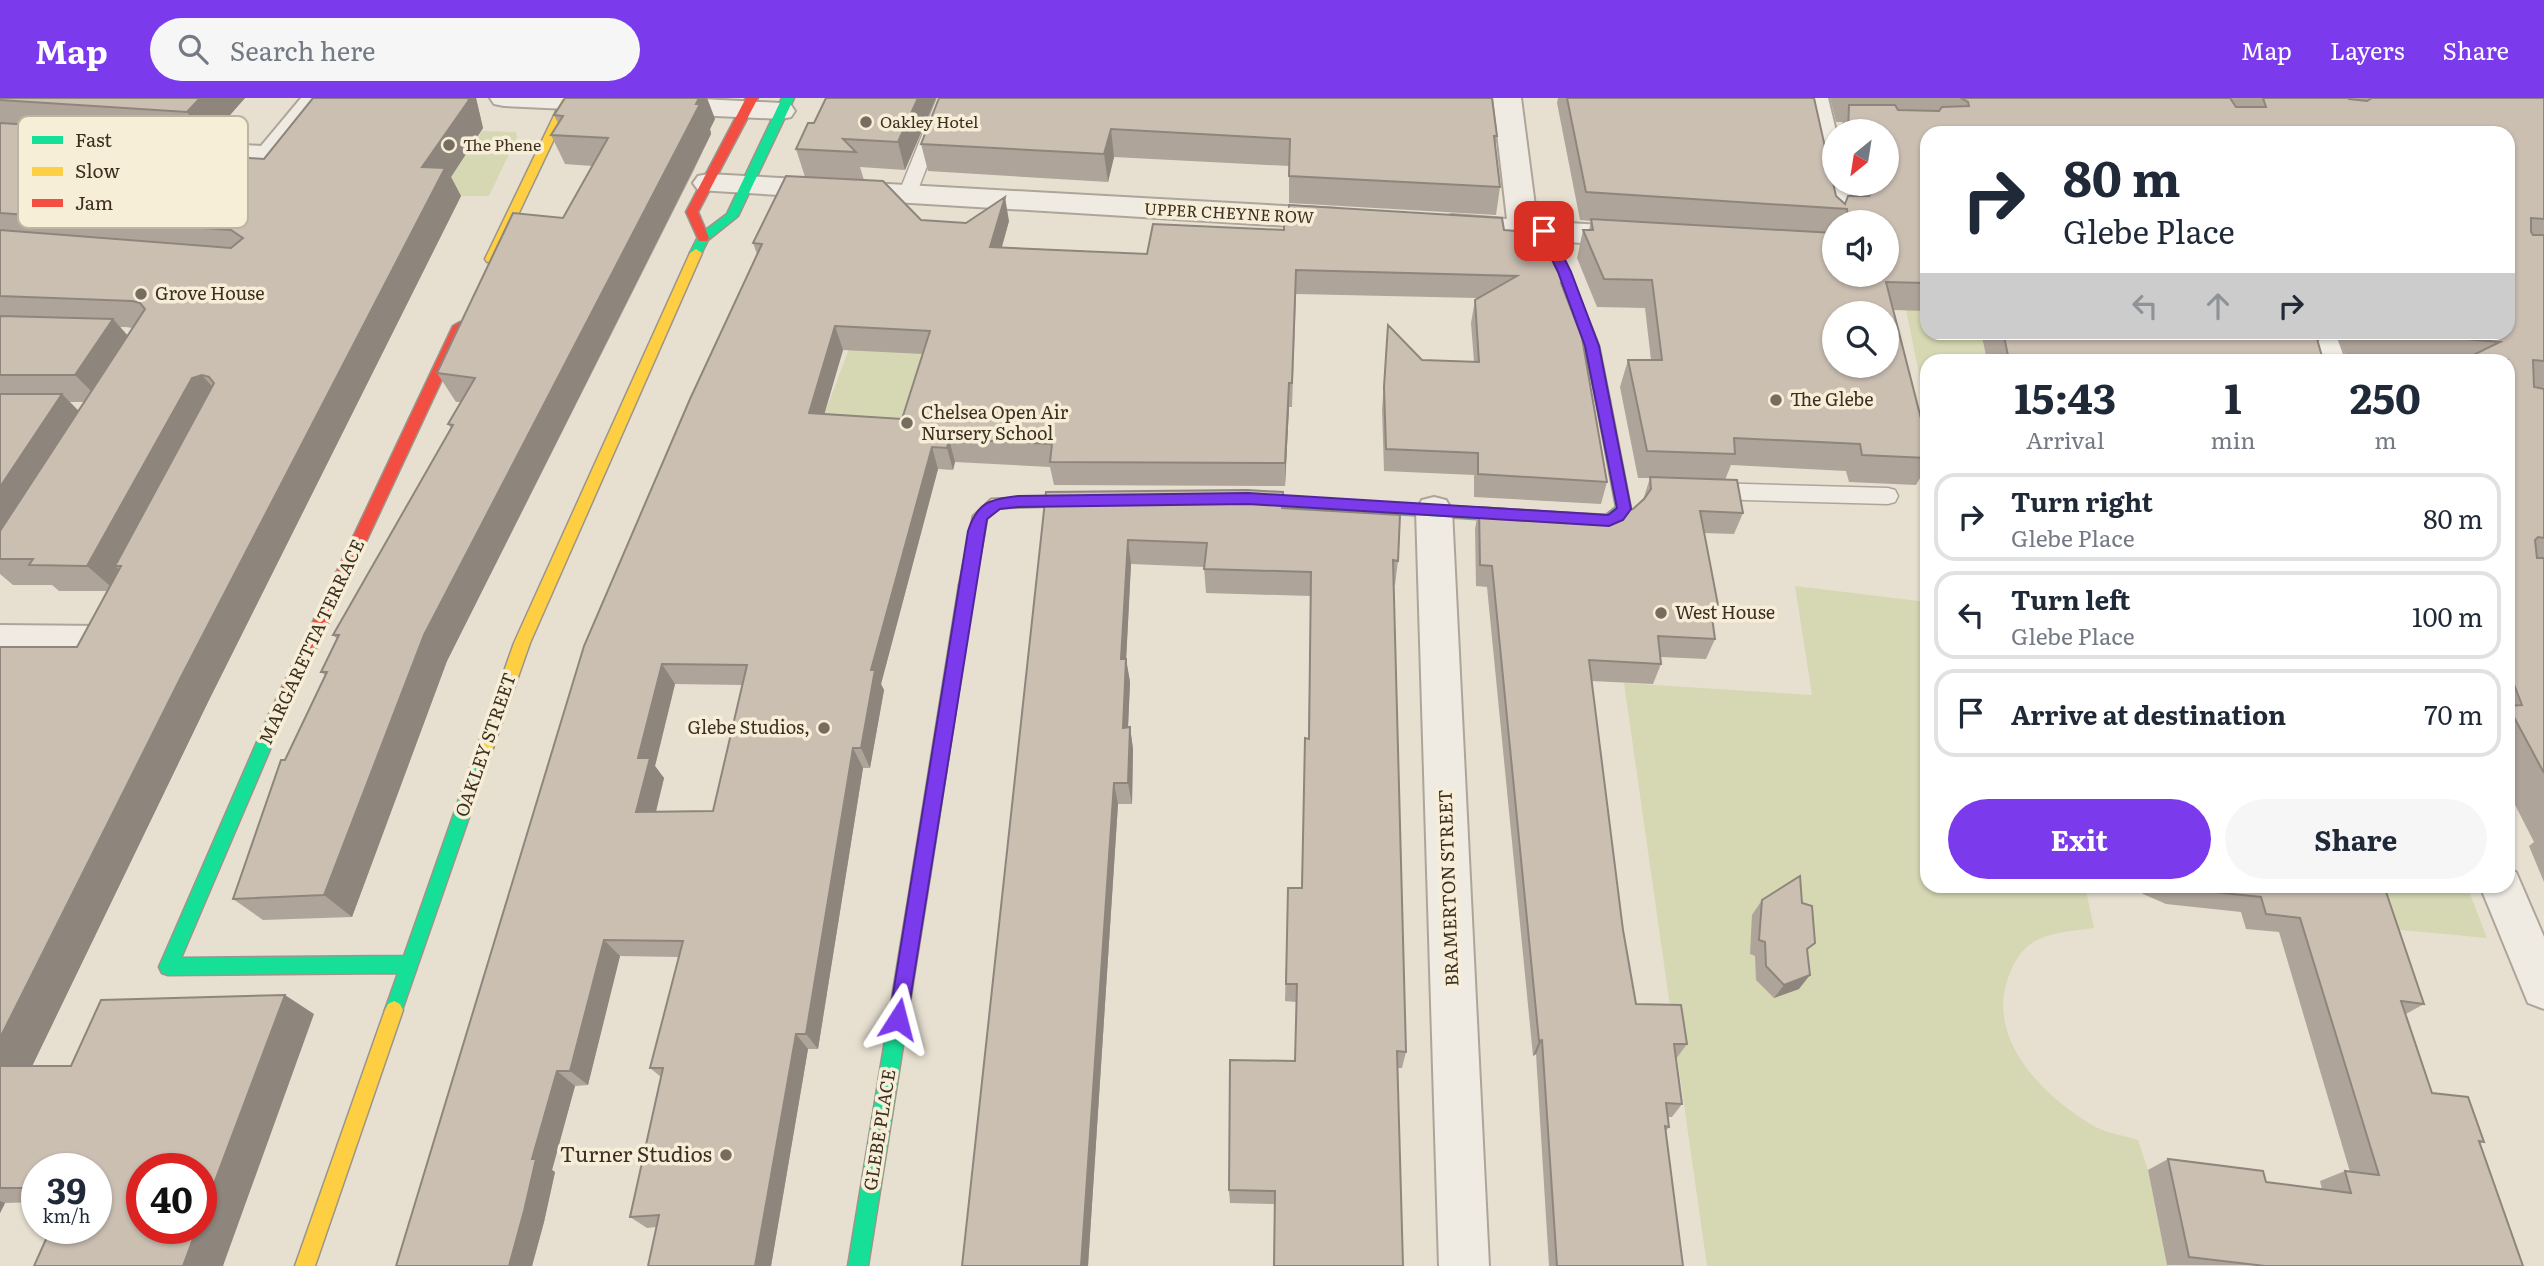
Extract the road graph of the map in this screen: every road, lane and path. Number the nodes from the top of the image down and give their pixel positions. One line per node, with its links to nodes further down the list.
1 (316, 98): 10 (street)
2 (504, 98): 6 (street)
3 (945, 98): 13 (lane)
4 (1507, 98): 16 (street)
5 (1814, 98): 9 (street)
6 (566, 101): 7 (street); 19 (street)
7 (749, 104): 8 (street); 11 (street)
8 (785, 105): 12 (street, OAKLEY STREET)
9 (1824, 119)
10 (248, 154)
11 (708, 183): 12 (street, UPPER CHEYNE ROW); 17 (street)
12 (747, 186): 13 (street, UPPER CHEYNE ROW); 17 (street, OAKLEY STREET)
13 (907, 195): 14 (street, UPPER CHEYNE ROW)
14 (1372, 221)
15 (1427, 224): 16 (street)
16 (1533, 230): 18 (street); 25 (street)
17 (703, 238): 29 (street, OAKLEY STREET)
18 (1655, 238)
19 (484, 274)
20 (466, 312): 29 (street, MARGARETTA TERRACE)
21 (1689, 490): 22 (lane)
22 (1888, 496)
23 (1221, 499): 25 (street)
24 (1112, 500): 32 (street, GLEBE PLACE)
25 (1434, 510): 33 (street, BRAMERTON STREET)
26 (109, 630): 27 (street)
27 (0, 640)
28 (2504, 893): 30 (street)
29 (409, 964): 31 (street, OAKLEY STREET)
30 (2542, 979)
31 (304, 1266)
32 (858, 1266)
33 (1464, 1266)

